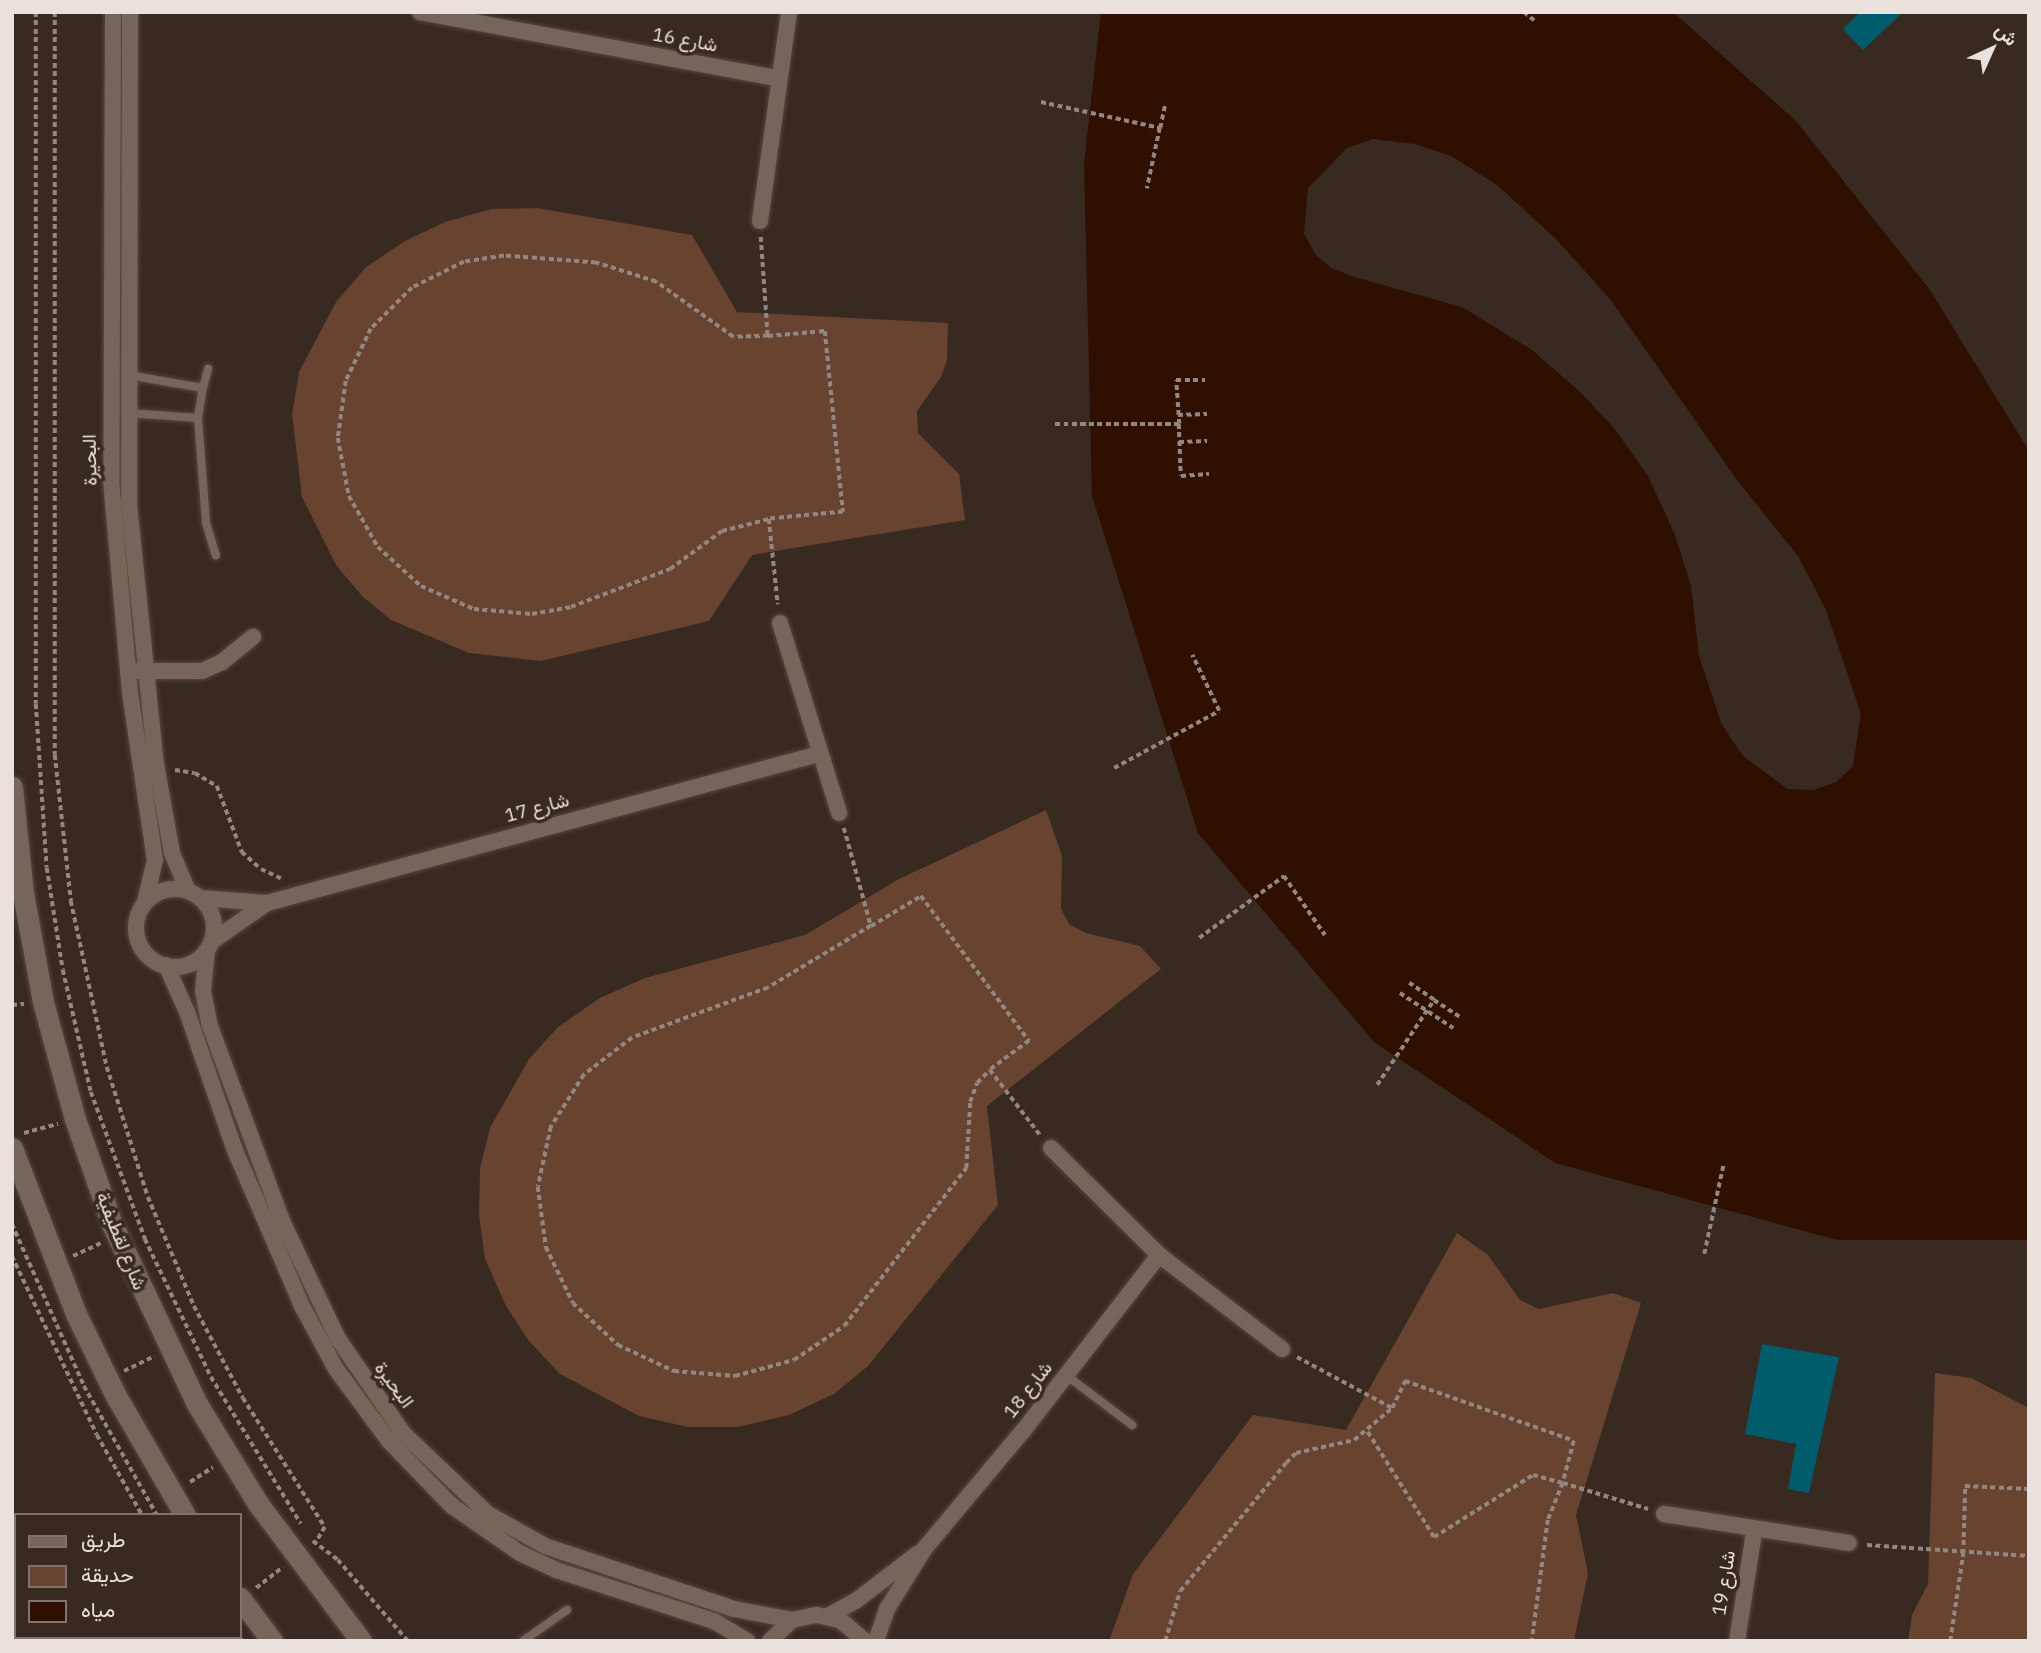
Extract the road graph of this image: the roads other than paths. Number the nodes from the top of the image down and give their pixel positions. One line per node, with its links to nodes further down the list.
1 (113, 12): 8 (street, البحيرة)
2 (130, 12): 7 (street, البحيرة)
3 (420, 12): 5 (street, شارع 16)
4 (789, 12): 5 (street)
5 (777, 78): 6 (street)
6 (760, 221)
7 (129, 225): 8 (street); 11 (street, البحيرة)
8 (111, 227): 10 (street, البحيرة)
9 (208, 369): 12 (lane)
10 (110, 373): 11 (street); 18 (street, البحيرة)
11 (128, 375): 12 (lane); 13 (street, البحيرة)
12 (203, 388): 14 (lane)
13 (128, 413): 14 (lane); 19 (street, البحيرة)
14 (198, 418): 15 (lane)
15 (216, 555)
16 (780, 623): 20 (street)
17 (253, 637): 19 (street)
18 (128, 670): 19 (street); 24 (street, البحيرة)
19 (147, 672): 23 (street, البحيرة)
20 (819, 754): 22 (street); 25 (street, شارع 17)
21 (12, 787): 48 (street, شارع لقطيفية)
22 (839, 813)
23 (194, 894): 24 (street); 25 (street, شارع 17); 26 (street)
24 (145, 902): 27 (street)
25 (267, 904): 26 (street, شارع 17)
26 (209, 946): 27 (street); 30 (street, البحيرة)
27 (166, 965): 31 (street, البحيرة)
28 (12, 1148): 37 (street)
29 (1051, 1149): 32 (street)
30 (259, 1164): 31 (street); 35 (street, البحيرة)
31 (243, 1171): 35 (street, البحيرة)
32 (1159, 1255): 33 (street); 34 (street, شارع 18)
33 (1282, 1349)
34 (1066, 1375): 36 (lane); 41 (street, شارع 18)
35 (383, 1420): 42 (street, البحيرة)
36 (1132, 1425)
37 (184, 1513)
38 (1664, 1514): 39 (street, شارع 19)
39 (1754, 1532): 40 (street, شارع 19); 54 (street, شارع 19)
40 (1849, 1543)
41 (925, 1548): 45 (street, شارع 18); 53 (street, شارع 18)
42 (606, 1577): 46 (street, البحيرة); 50 (street, البحيرة)
43 (242, 1602): 47 (street)
44 (567, 1610): 49 (lane)
45 (828, 1616): 46 (street, البحيرة); 52 (street)
46 (793, 1620): 51 (street)
47 (272, 1641)
48 (361, 1641)
49 (523, 1641)
50 (747, 1641)
51 (770, 1641)
52 (865, 1641)
53 (876, 1641)
54 (1737, 1641)

